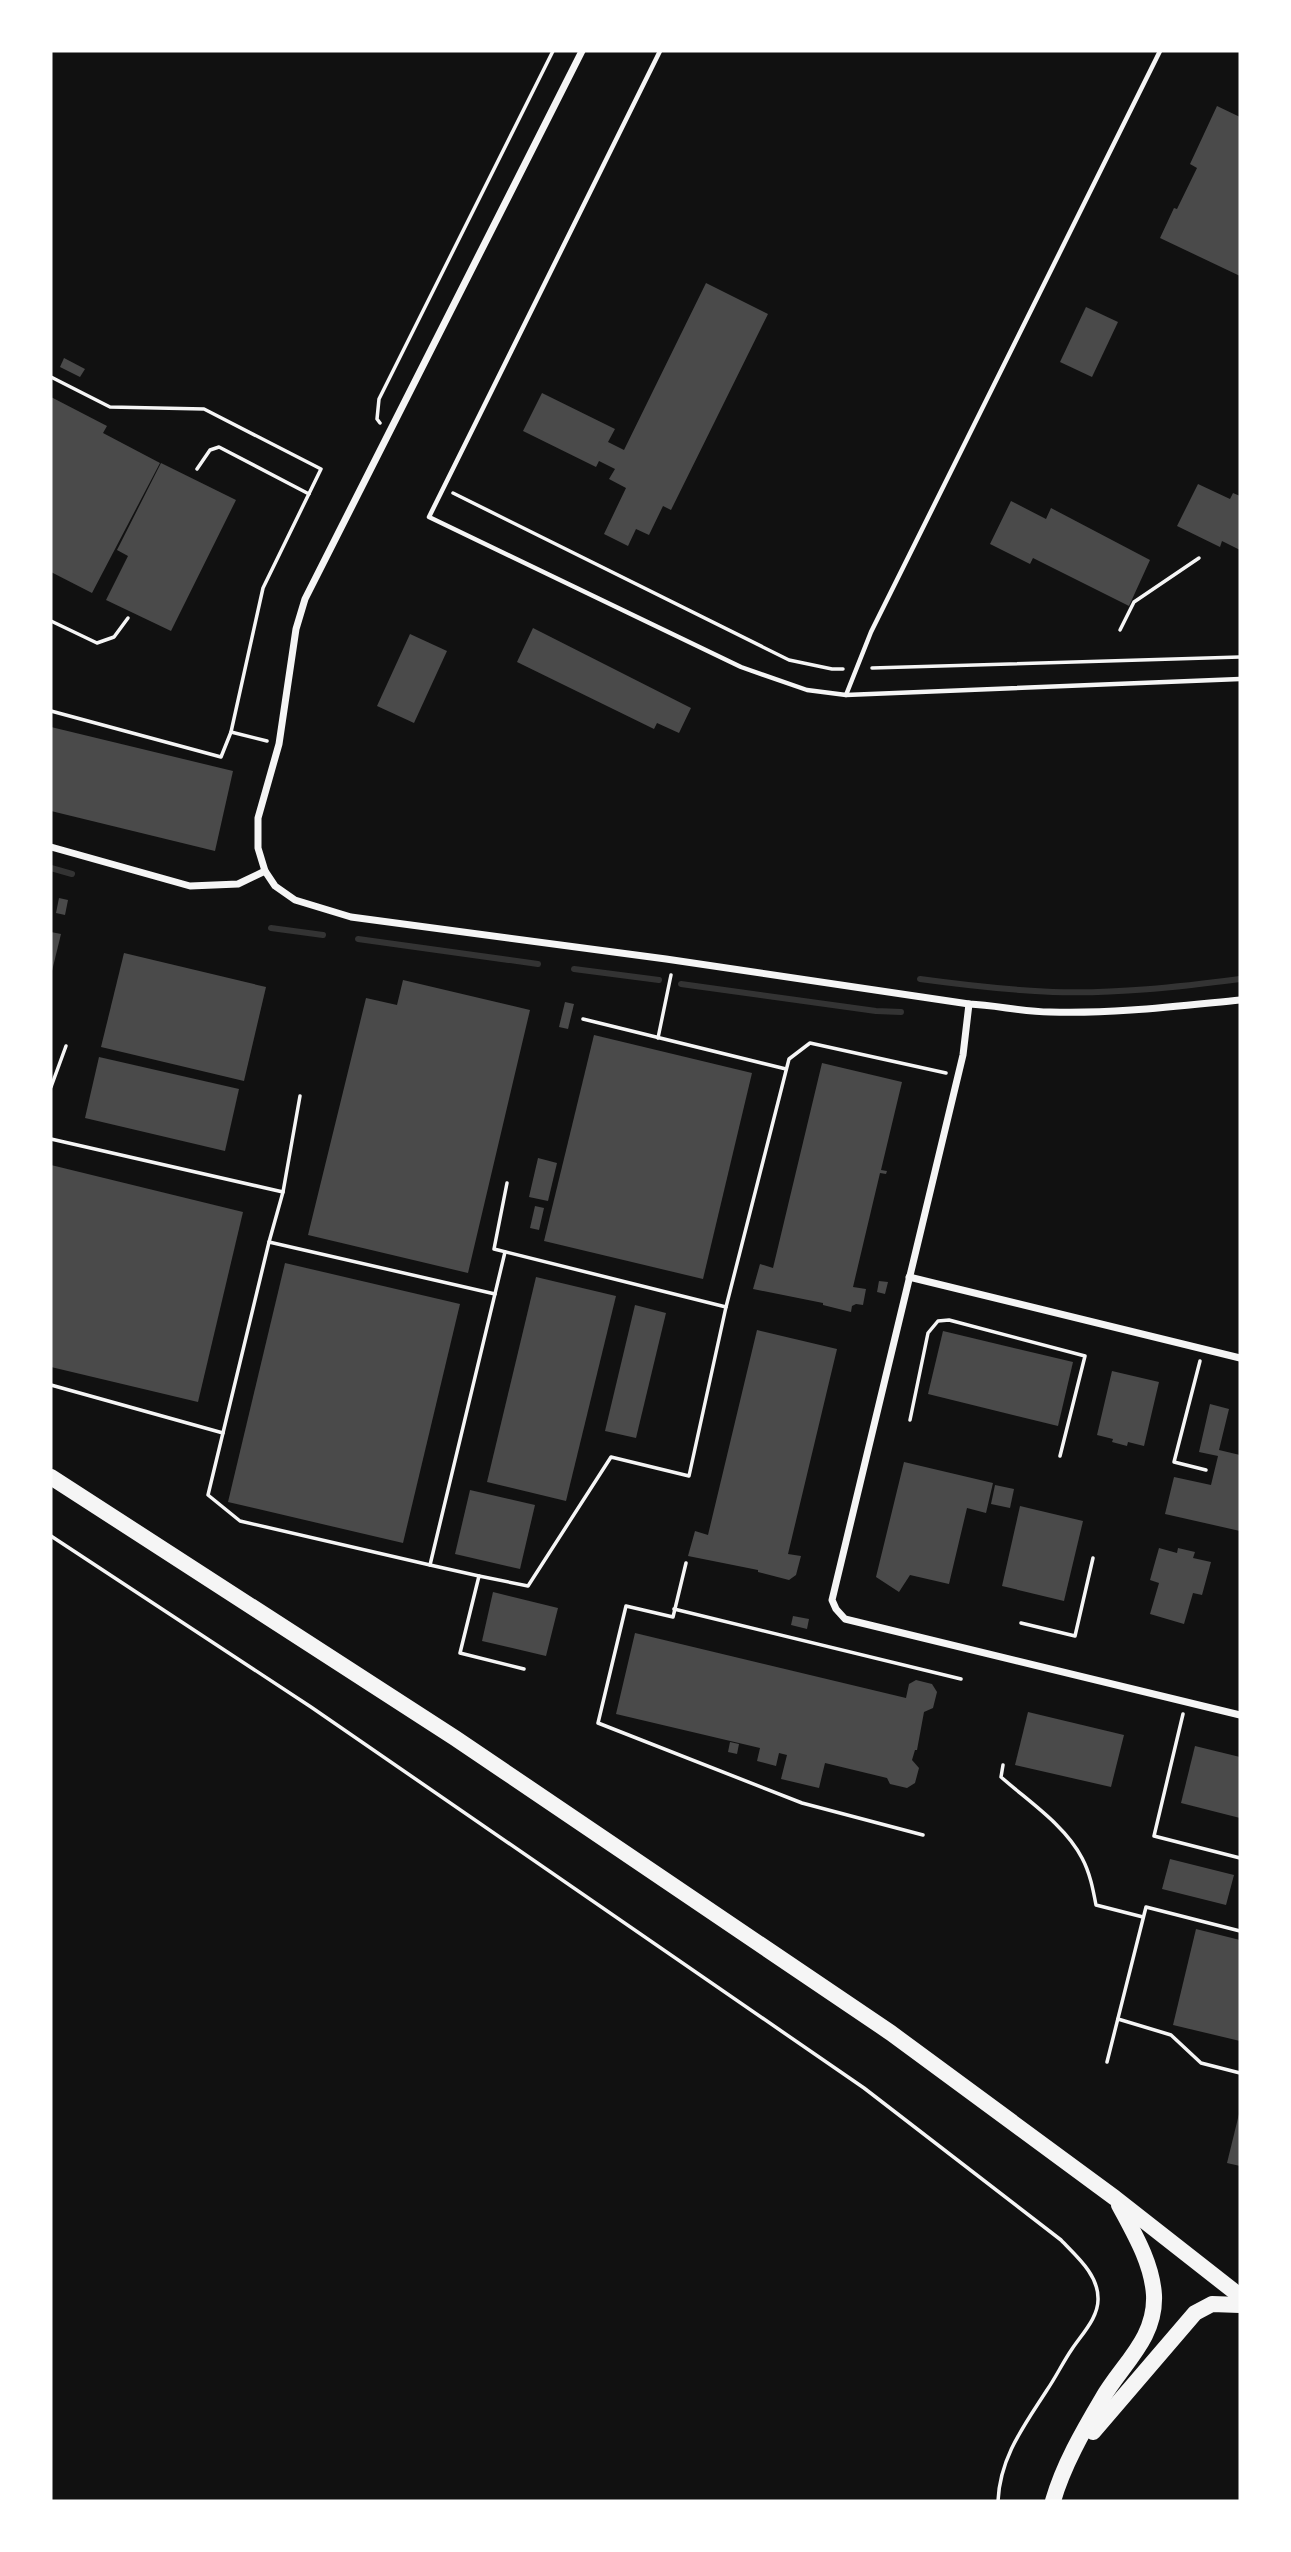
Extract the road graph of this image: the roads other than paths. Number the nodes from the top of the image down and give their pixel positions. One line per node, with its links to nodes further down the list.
1 (582, 51): 7 (street)
2 (660, 51): 5 (lane)
3 (1160, 51): 5 (lane)
4 (1240, 679): 5 (lane)
5 (846, 695)
6 (51, 847): 7 (street)
7 (265, 871): 9 (street)
8 (1240, 1000): 9 (street)
9 (969, 1004): 10 (street)
10 (909, 1277): 11 (street); 13 (street)
11 (1240, 1358)
12 (51, 1477): 14 (highway)
13 (1240, 1715)
14 (1115, 2198): 15 (highway); 17 (highway)
15 (1240, 2296)
16 (1240, 2305): 17 (highway)
17 (1071, 2458): 18 (highway)
18 (1053, 2501)

